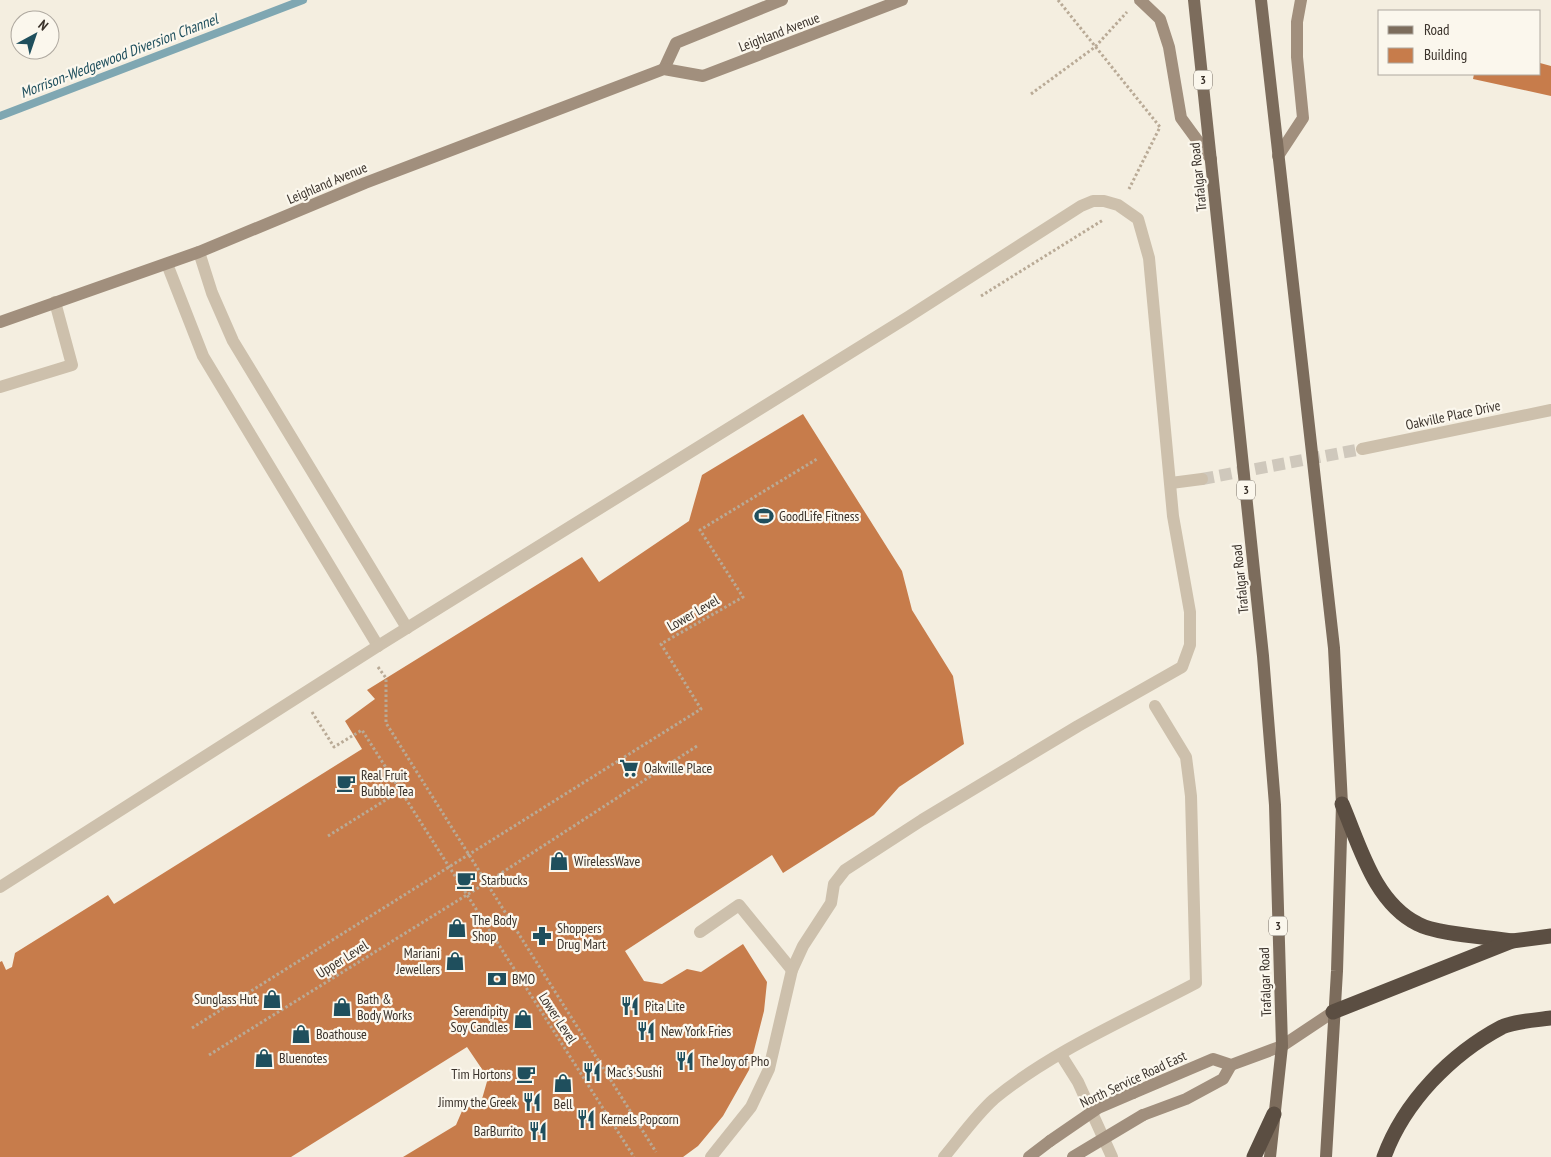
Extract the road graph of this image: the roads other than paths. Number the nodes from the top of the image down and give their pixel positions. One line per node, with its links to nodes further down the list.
1 (782, 0): 7 (street, Leighland Avenue)
2 (902, 0): 7 (street, Leighland Avenue)
3 (1140, 0): 9 (street)
4 (1194, 0): 9 (main road, Trafalgar Road / 3)
5 (1261, 0): 8 (main road)
6 (1301, 0): 8 (street)
7 (664, 69): 10 (street, Leighland Avenue)
8 (1278, 156): 22 (main road)
9 (1211, 159): 30 (main road, Trafalgar Road / 3)
10 (200, 252): 11 (street, Leighland Avenue); 19 (street)
11 (167, 264): 12 (street, Leighland Avenue); 20 (street)
12 (56, 302): 13 (street, Leighland Avenue); 14 (street)
13 (0, 322)
14 (0, 387)
15 (1551, 410): 16 (street, Oakville Place Drive)
16 (1362, 449)
17 (1202, 479): 18 (street)
18 (1171, 484): 19 (street); 27 (street)
19 (407, 628): 20 (street)
20 (373, 649): 23 (street)
21 (1155, 706): 31 (street)
22 (1342, 804): 26 (highway); 28 (main road)
23 (0, 888)
24 (700, 932): 27 (street)
25 (1551, 936): 26 (highway)
26 (1512, 941): 28 (highway)
27 (792, 970): 34 (street)
28 (1333, 1012): 30 (street, North Service Road East); 41 (main road)
29 (1551, 1018): 42 (highway)
30 (1282, 1046): 32 (street, North Service Road East); 33 (main road, Trafalgar Road / 3)
31 (1061, 1055): 35 (street); 38 (street)
32 (1231, 1065): 36 (street, North Service Road East, bridge); 37 (street, North Service Road East, bridge)
33 (1274, 1114): 39 (highway); 40 (main road, Trafalgar Road / 3)
34 (711, 1157)
35 (944, 1157)
36 (1029, 1157)
37 (1073, 1157)
38 (1112, 1157)
39 (1254, 1157)
40 (1270, 1157)
41 (1326, 1157)
42 (1384, 1157)

